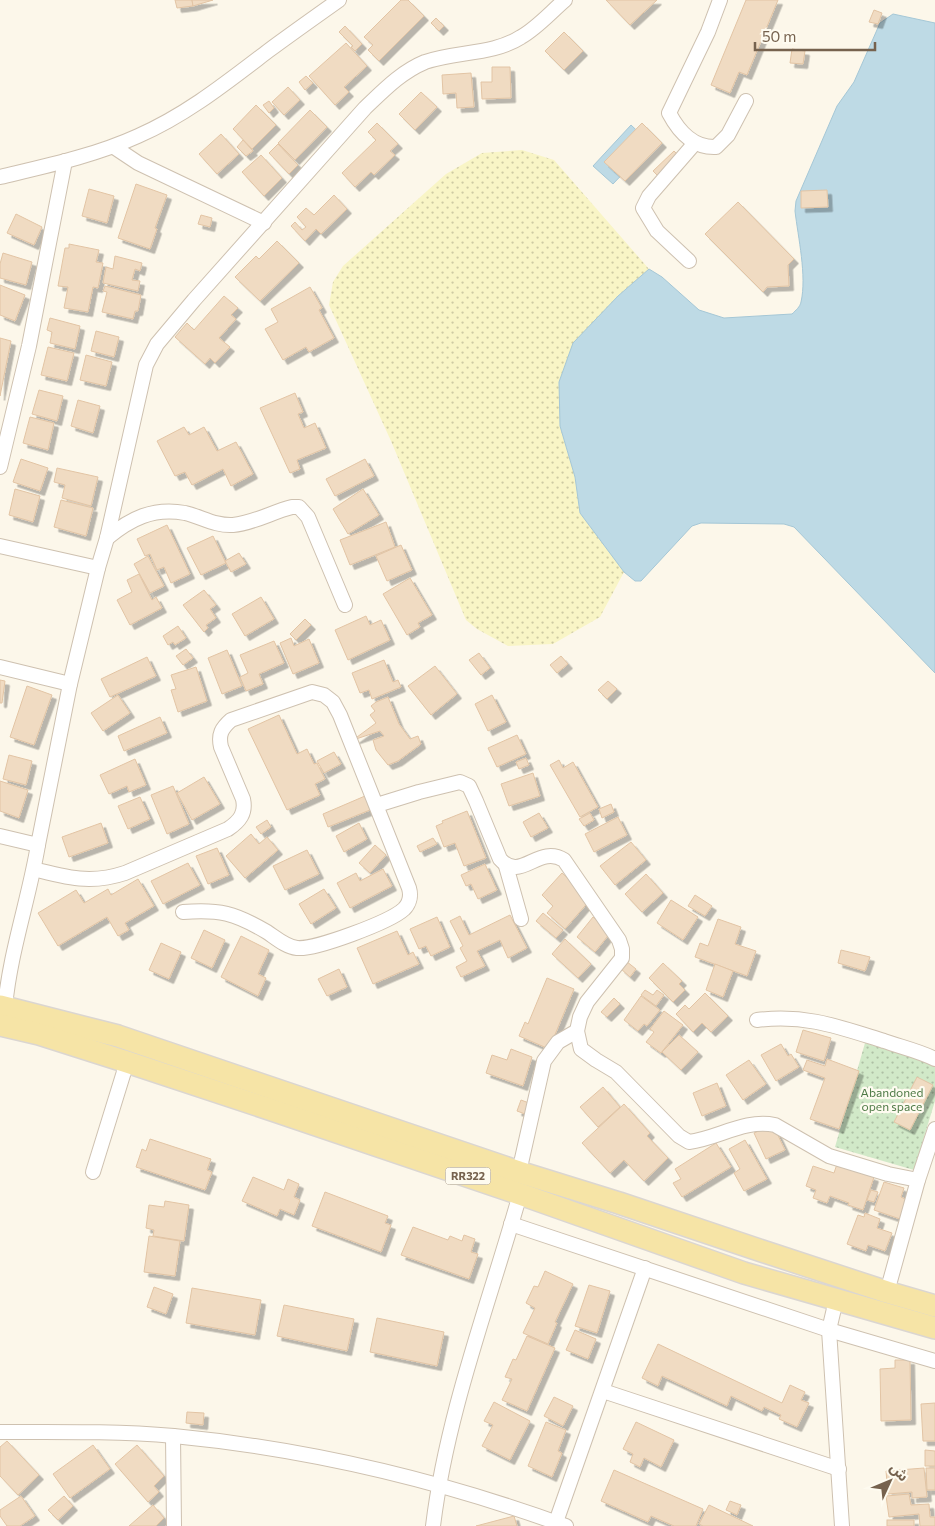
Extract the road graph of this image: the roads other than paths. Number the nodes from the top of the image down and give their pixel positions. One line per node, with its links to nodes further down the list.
1 (338, 0): 6 (street)
2 (565, 0): 9 (street)
3 (720, 0): 5 (street)
4 (746, 100): 5 (street)
5 (695, 142): 10 (street)
6 (114, 146): 7 (street); 9 (street)
7 (66, 161): 8 (street); 11 (street)
8 (0, 177)
9 (264, 223): 12 (street)
10 (689, 261)
11 (0, 467)
12 (107, 538): 14 (street); 15 (street)
13 (0, 546): 14 (street)
14 (98, 568): 17 (street)
15 (345, 605)
16 (0, 667): 17 (street)
17 (70, 684): 20 (street)
18 (377, 805): 21 (street); 22 (street); 23 (street)
19 (0, 836): 20 (street)
20 (38, 845): 22 (street)
21 (506, 866): 24 (street); 27 (street)
22 (34, 870): 25 (street)
23 (183, 912)
24 (521, 919)
25 (2, 1012): 29 (main road, RR322); 32 (main road, RR322)
26 (758, 1020): 28 (street)
27 (577, 1031): 32 (street); 33 (street)
28 (935, 1059)
29 (127, 1062): 31 (street); 34 (main road, RR322)
30 (935, 1129): 33 (street)
31 (93, 1172)
32 (519, 1172): 37 (main road, RR322)
33 (918, 1180): 37 (street)
34 (520, 1194): 35 (street); 38 (main road, RR322)
35 (512, 1224): 36 (street); 47 (street)
36 (645, 1268): 41 (street); 43 (street)
37 (887, 1292): 39 (main road, RR322)
38 (836, 1300): 40 (main road, RR322); 41 (street)
39 (935, 1306)
40 (935, 1328)
41 (829, 1330): 42 (street); 46 (street)
42 (935, 1361)
43 (603, 1391): 46 (street); 48 (street)
44 (0, 1432): 45 (street)
45 (173, 1436): 47 (street); 49 (street)
46 (839, 1469): 51 (street)
47 (438, 1484): 48 (street); 50 (street)
48 (561, 1524)
49 (174, 1526)
50 (432, 1526)
51 (842, 1526)

